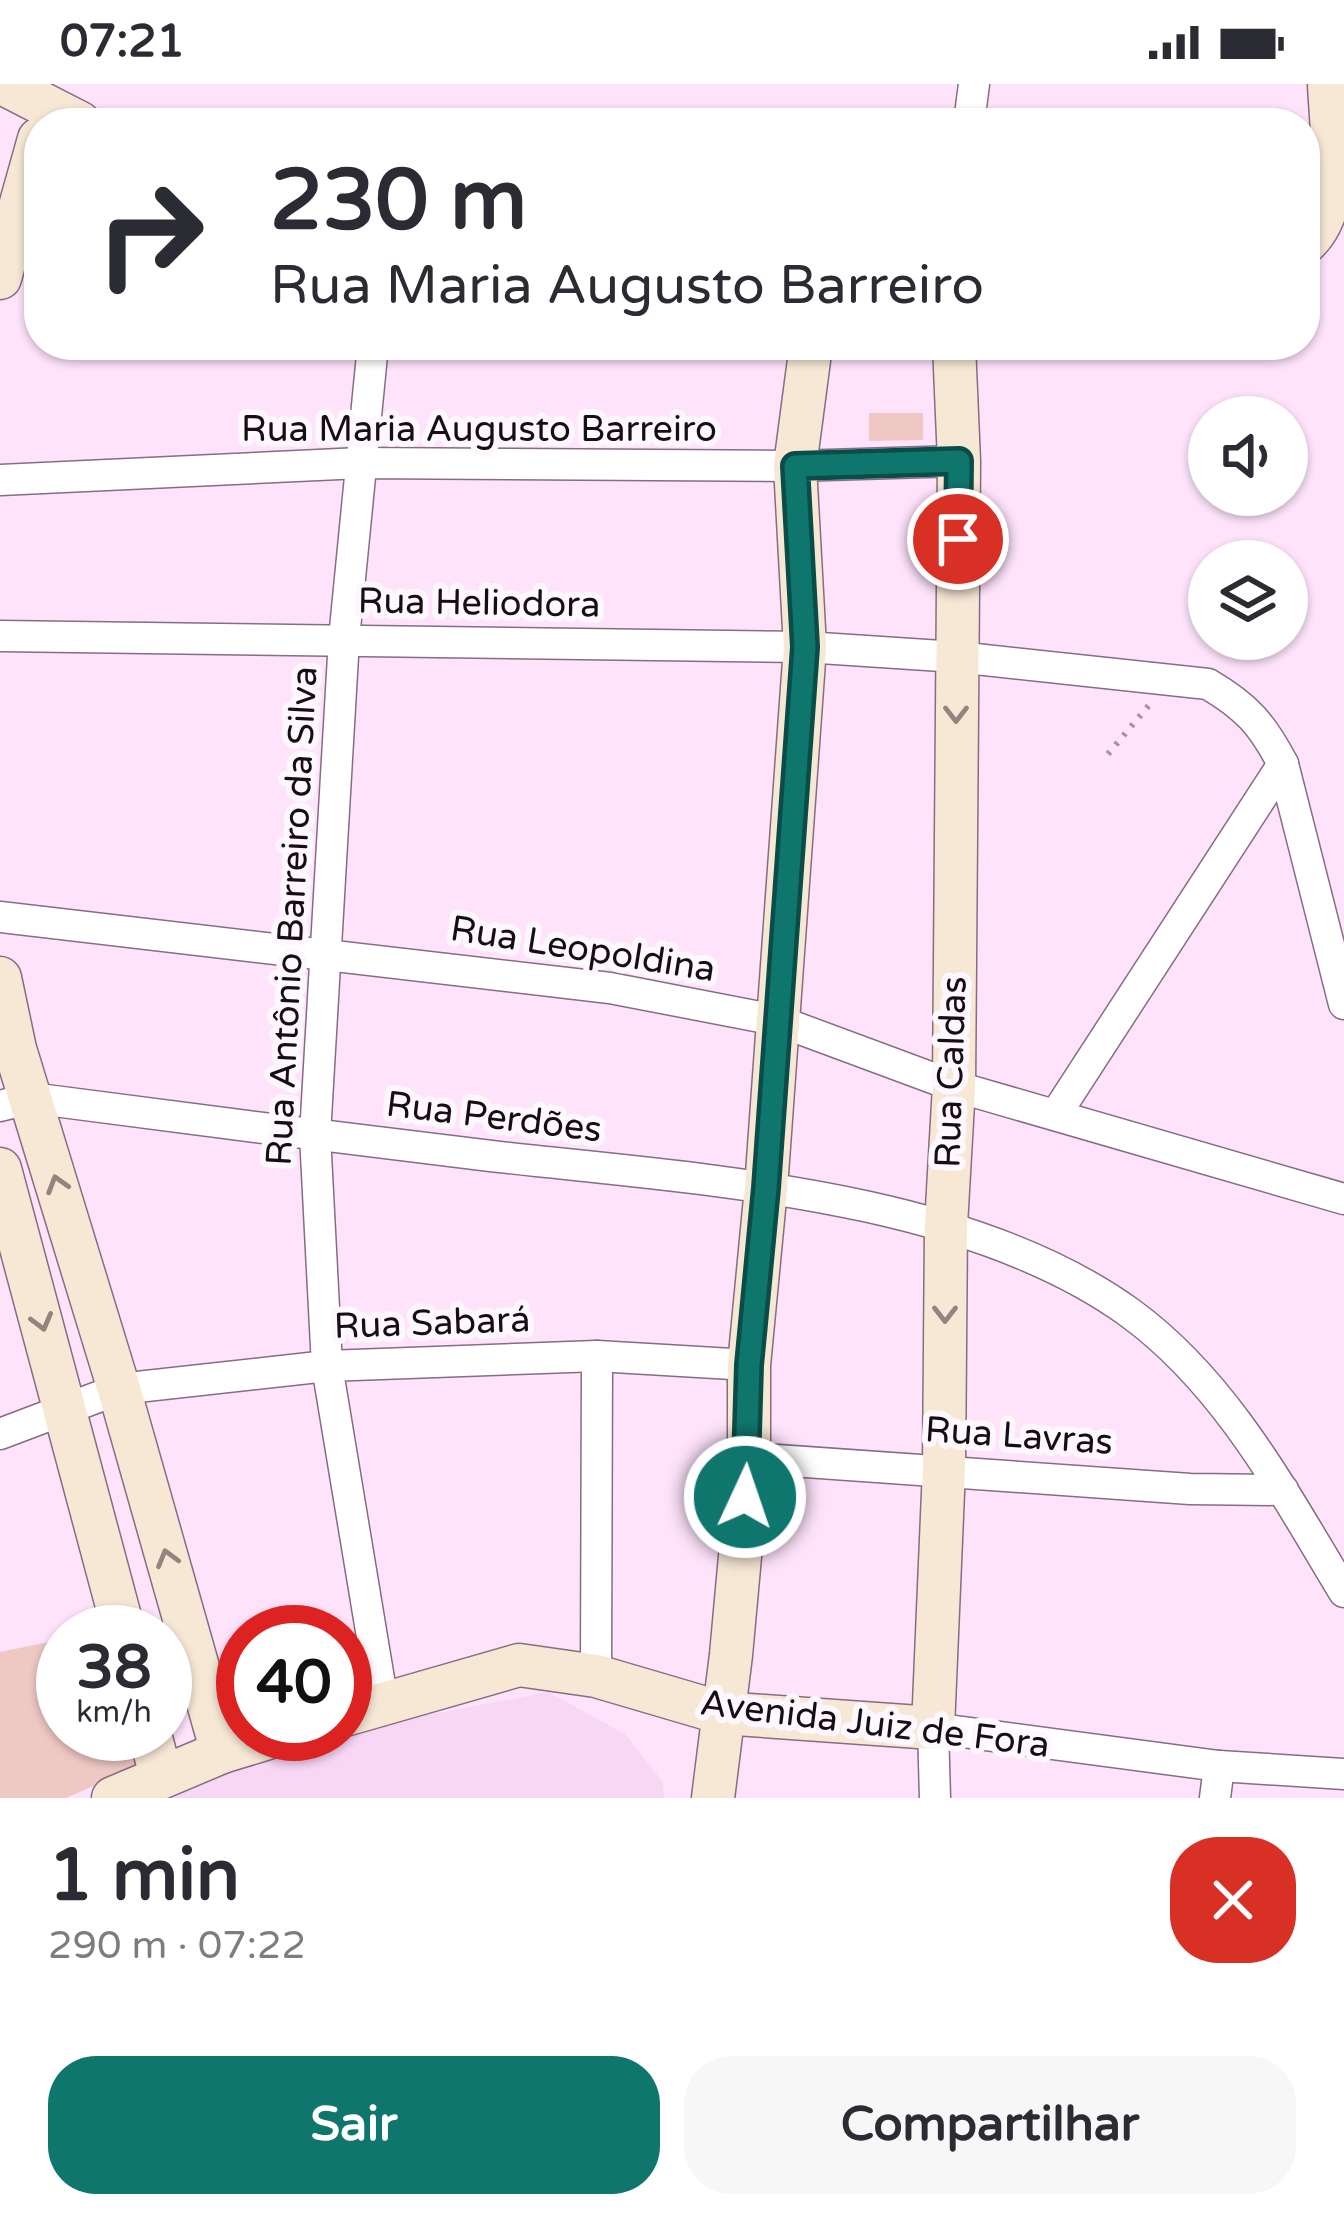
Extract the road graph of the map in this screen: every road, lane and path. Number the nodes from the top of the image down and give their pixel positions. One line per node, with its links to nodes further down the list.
1 (4, 84): 3 (street)
2 (1330, 84): 5 (street)
3 (34, 108)
4 (24, 208): 6 (street)
5 (1320, 221)
6 (0, 278)
7 (371, 360): 11 (street, Rua Antônio Barreiro da Silva)
8 (810, 360): 12 (street)
9 (955, 360): 10 (street, Rua Caldas)
10 (959, 461): 12 (street, Rua Maria Augusto Barreiro); 17 (street, Rua Caldas)
11 (361, 463): 12 (street, Rua Maria Augusto Barreiro); 13 (street, Rua Maria Augusto Barreiro); 15 (street, Rua Antônio Barreiro da Silva)
12 (795, 466): 16 (street)
13 (0, 480)
14 (0, 636): 15 (street, Rua Heliodora)
15 (344, 639): 16 (street, Rua Heliodora); 22 (street, Rua Antônio Barreiro da Silva)
16 (805, 647): 17 (street, Rua Heliodora); 25 (street)
17 (957, 657): 18 (street, Rua Heliodora); 27 (street, Rua Caldas, one-way to 27)
18 (1172, 678): 19 (path); 20 (street, Rua Heliodora)
19 (1108, 754)
20 (1283, 764): 24 (street, Rua Heliodora); 29 (street)
21 (0, 917): 22 (street, Rua Leopoldina)
22 (328, 952): 25 (street, Rua Leopoldina); 30 (street, Rua Antônio Barreiro da Silva)
23 (0, 978): 26 (street)
24 (1344, 1004)
25 (776, 1020): 27 (street, Rua Leopoldina); 32 (street)
26 (8, 1051): 28 (street)
27 (954, 1087): 29 (street, Rua Leopoldina); 34 (street, Rua Caldas)
28 (15, 1102): 30 (street, Rua Perdões); 38 (street, one-way to 28)
29 (1056, 1114): 33 (street, Rua Leopoldina)
30 (315, 1135): 32 (street, Rua Perdões); 37 (street, Rua Antônio Barreiro da Silva)
31 (0, 1169): 39 (street, one-way to 39)
32 (766, 1188): 34 (street, Rua Perdões); 36 (street)
33 (1344, 1199)
34 (946, 1225): 42 (street, Rua Caldas, one-way to 42); 43 (street, Rua Perdões)
35 (596, 1356): 36 (street, Rua Sabará); 37 (street, Rua Sabará); 47 (street)
36 (749, 1365): 41 (street)
37 (327, 1366): 38 (street, Rua Sabará); 46 (street, Rua Antônio Barreiro da Silva)
38 (119, 1389): 39 (street, Rua Sabará); 51 (street, one-way to 38)
39 (65, 1407): 40 (street, Rua Sabará); 45 (street)
40 (0, 1434)
41 (748, 1458): 42 (street, Rua Lavras); 49 (street)
42 (944, 1469): 43 (street, Rua Lavras); 50 (street, Rua Caldas)
43 (1283, 1490): 44 (street, Rua Perdões)
44 (1344, 1592)
45 (117, 1605)
46 (353, 1605)
47 (596, 1676): 48 (street, Avenida Juiz de Fora); 49 (street, Avenida Juiz de Fora)
48 (372, 1707)
49 (722, 1713): 50 (street, Avenida Juiz de Fora); 58 (street)
50 (933, 1728): 54 (street, Avenida Juiz de Fora); 59 (street, Rua Caldas)
51 (216, 1731)
52 (216, 1754): 56 (street)
53 (157, 1761): 56 (street)
54 (1219, 1766): 55 (street, Avenida Juiz de Fora); 60 (street)
55 (1344, 1774)
56 (161, 1776): 57 (street)
57 (113, 1798)
58 (713, 1798)
59 (935, 1798)
60 (1215, 1798)

